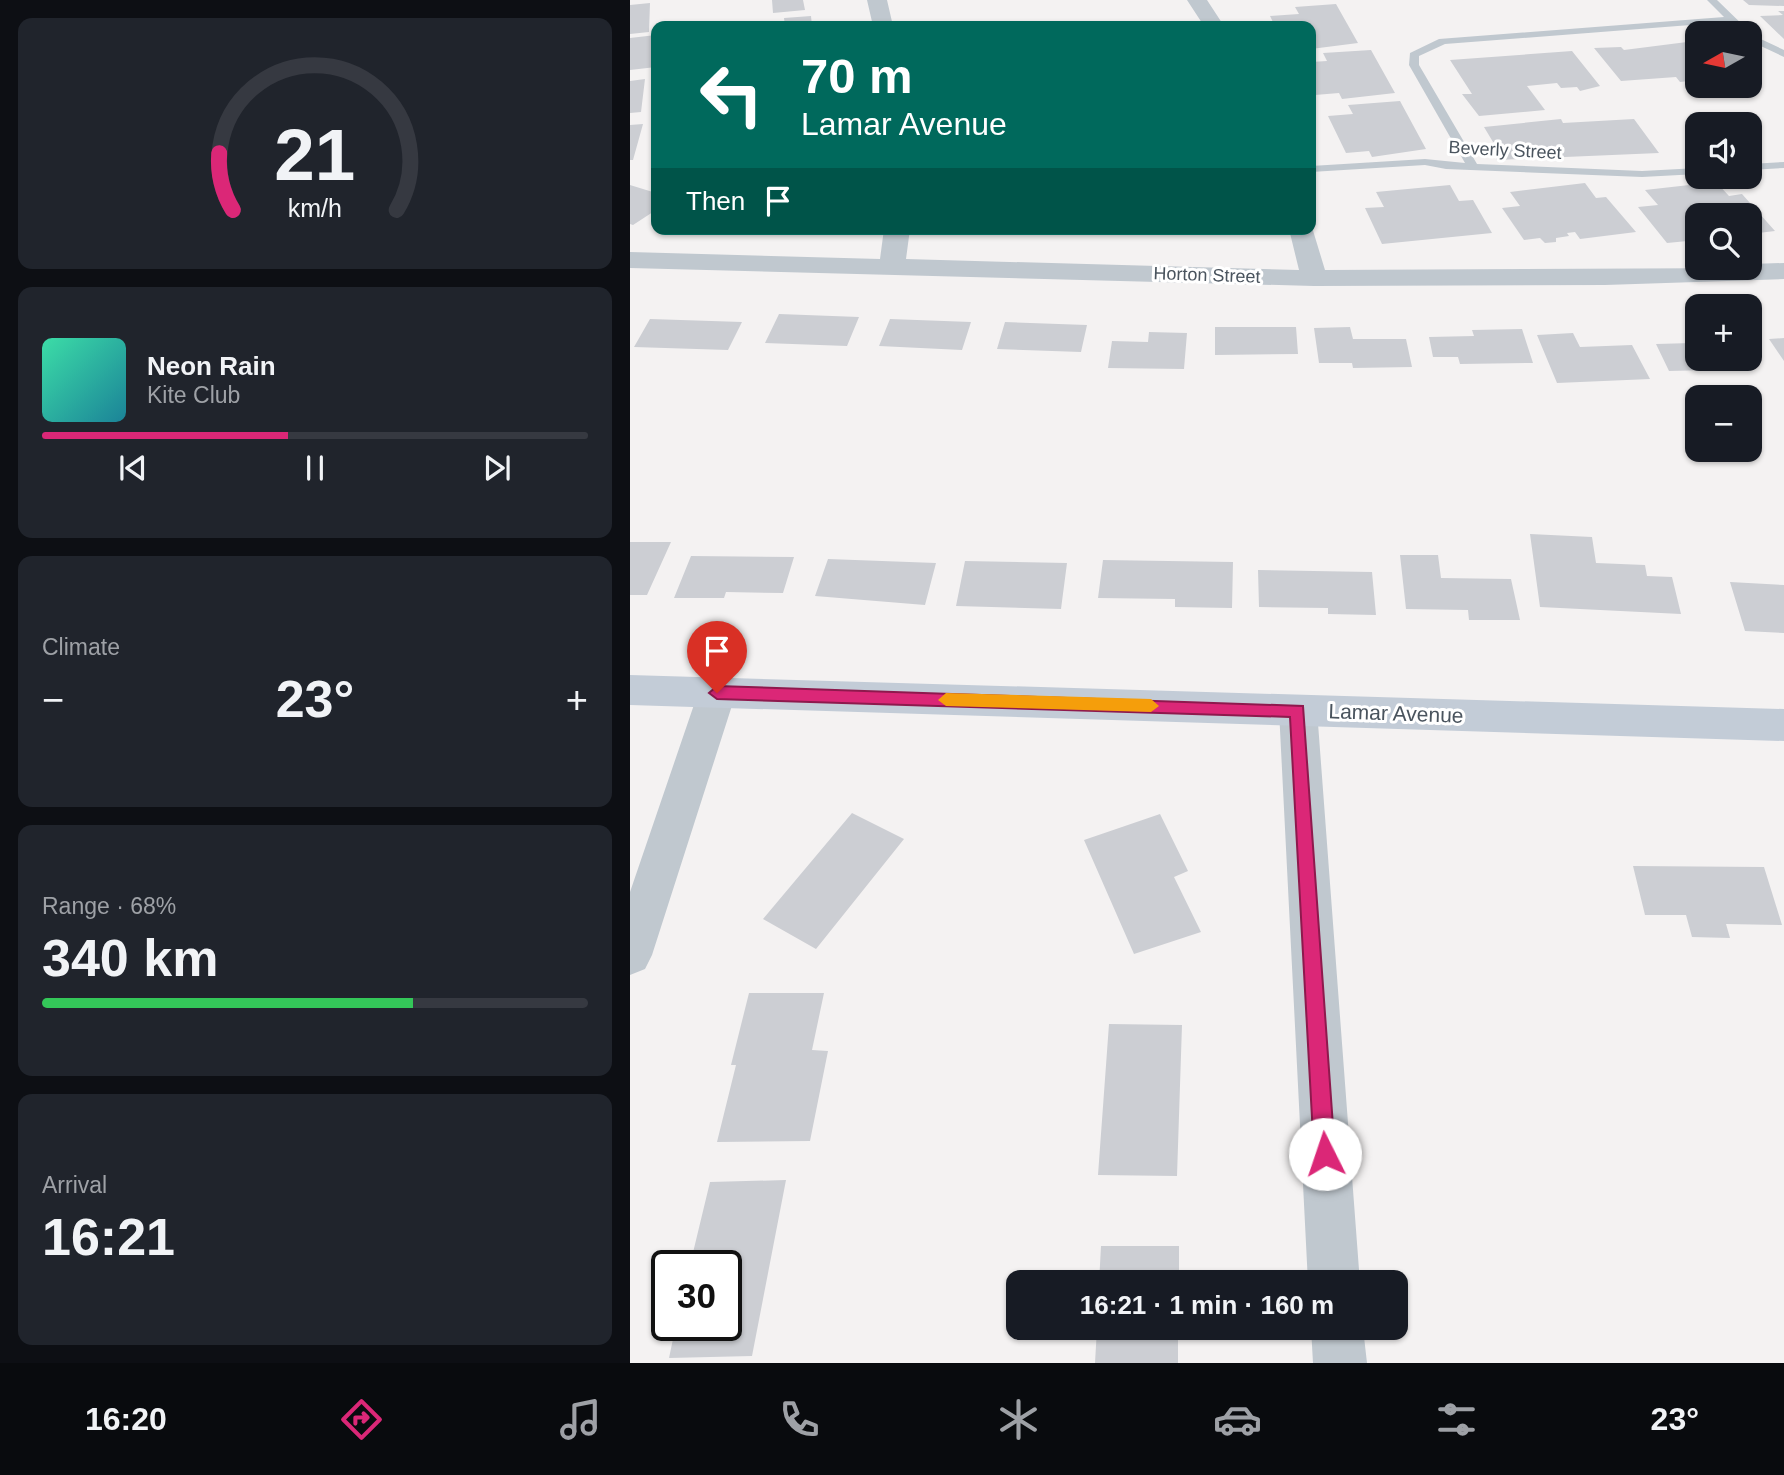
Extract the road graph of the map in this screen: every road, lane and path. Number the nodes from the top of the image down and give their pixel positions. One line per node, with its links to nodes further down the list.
1 (877, 0): 5 (street)
2 (1197, 0): 6 (street)
3 (1712, 0): 4 (lane)
4 (1730, 19): 7 (lane); 12 (lane)
5 (882, 21)
6 (1211, 21)
7 (1732, 21)
8 (1762, 43): 9 (lane)
9 (1784, 54)
10 (1784, 165): 11 (lane)
11 (1762, 166)
12 (1473, 167): 13 (lane, Beverly Street); 14 (lane, Beverly Street)
13 (1316, 169)
14 (1685, 172)
15 (896, 235): 18 (street)
16 (1303, 235): 20 (street)
17 (630, 260): 18 (street, Horton Street)
18 (892, 267): 20 (street, Horton Street)
19 (1784, 271): 20 (street, Horton Street)
20 (1314, 278)
21 (630, 690): 22 (street, Lamar Avenue)
22 (717, 693): 23 (street, Lamar Avenue); 25 (street)
23 (1298, 710): 24 (street, Lamar Avenue); 26 (street)
24 (1784, 725)
25 (630, 955)
26 (1333, 1270)
27 (1339, 1340): 28 (street)
28 (1340, 1363)

